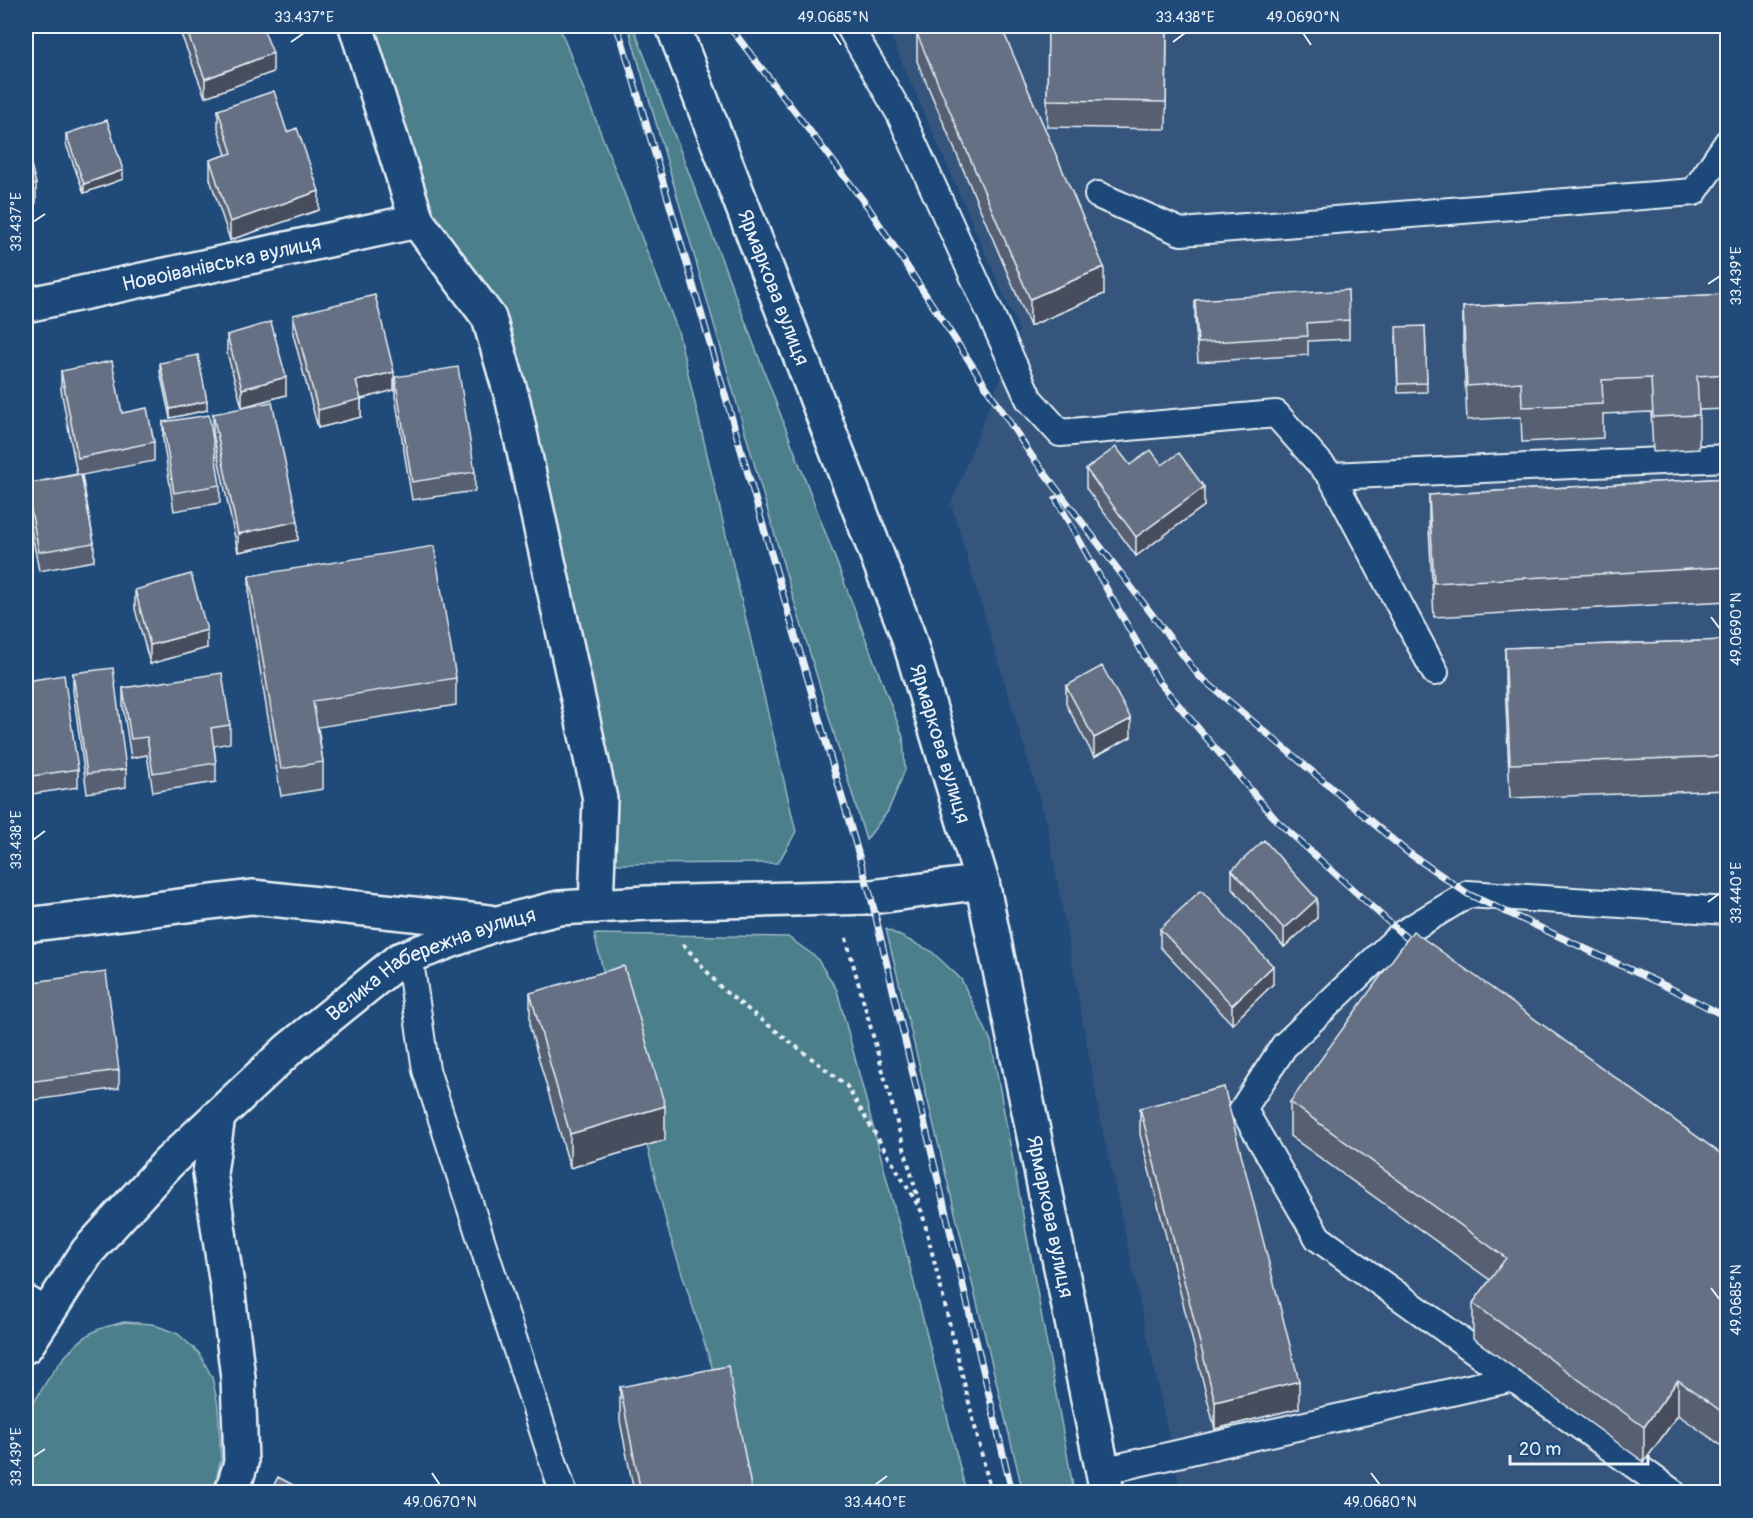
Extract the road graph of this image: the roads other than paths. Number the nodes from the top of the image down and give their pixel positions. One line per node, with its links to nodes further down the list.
1 (356, 26): 6 (street)
2 (673, 26): 11 (street, Ярмаркова вулиця)
3 (849, 26): 9 (lane)
4 (1728, 142): 5 (lane)
5 (1098, 195)
6 (417, 221): 7 (street, Новоіванівська вулиця); 12 (street)
7 (26, 305)
8 (1728, 458): 9 (lane)
9 (1331, 476): 10 (lane)
10 (1435, 672)
11 (982, 882): 12 (street, Велика Набережна вулиця); 21 (street, Ярмаркова вулиця)
12 (596, 906): 14 (street, Велика Набережна вулиця)
13 (1728, 911): 20 (lane)
14 (498, 923): 15 (street); 16 (street, Велика Набережна вулиця)
15 (26, 925)
16 (410, 955): 17 (street, Велика Набережна вулиця); 23 (lane)
17 (218, 1116): 18 (street, Велика Набережна вулиця); 22 (street)
18 (36, 1309): 19 (street, Велика Набережна вулиця)
19 (26, 1346)
20 (1513, 1378): 21 (lane); 24 (lane)
21 (1105, 1482)
22 (232, 1492)
23 (563, 1492)
24 (1672, 1492)

